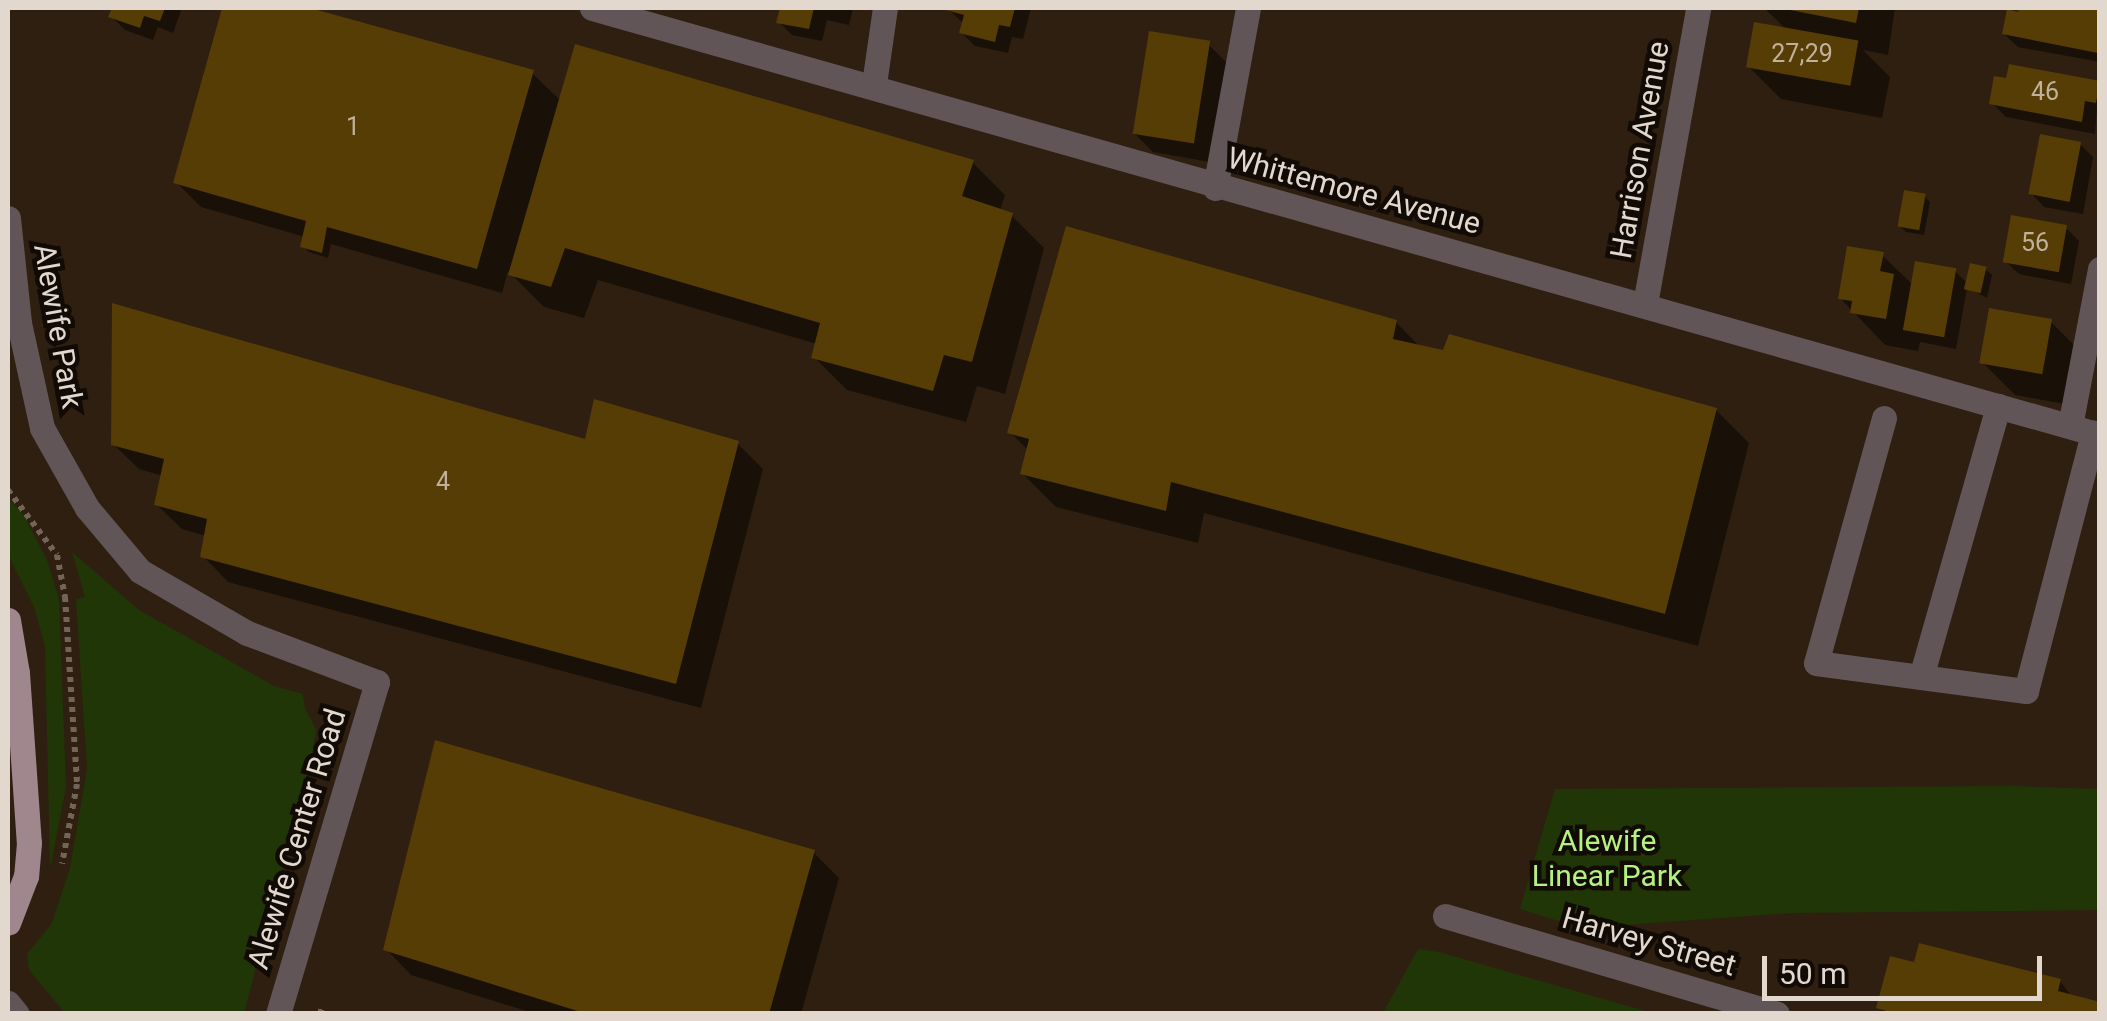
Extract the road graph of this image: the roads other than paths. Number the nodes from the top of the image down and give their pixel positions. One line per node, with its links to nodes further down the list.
1 (592, 8): 5 (street, Whittemore Avenue)
2 (885, 8): 5 (street)
3 (1248, 8): 6 (street)
4 (1698, 8): 9 (street, Harrison Avenue)
5 (874, 84): 6 (street, Whittemore Avenue)
6 (1215, 188): 9 (street, Whittemore Avenue)
7 (8, 218): 15 (street, Alewife Park)
8 (2100, 269): 12 (street)
9 (1645, 304): 10 (street, Whittemore Avenue)
10 (1998, 406): 12 (street, Whittemore Avenue); 14 (street)
11 (1884, 418): 14 (street)
12 (2088, 431): 14 (street)
13 (8, 620): 17 (main road)
14 (1921, 677)
15 (377, 682): 20 (street, Alewife Center Road)
16 (1445, 916): 21 (street, Harvey Street)
17 (8, 923)
18 (8, 1004): 19 (street)
19 (18, 1014)
20 (278, 1014)
21 (1777, 1014)

